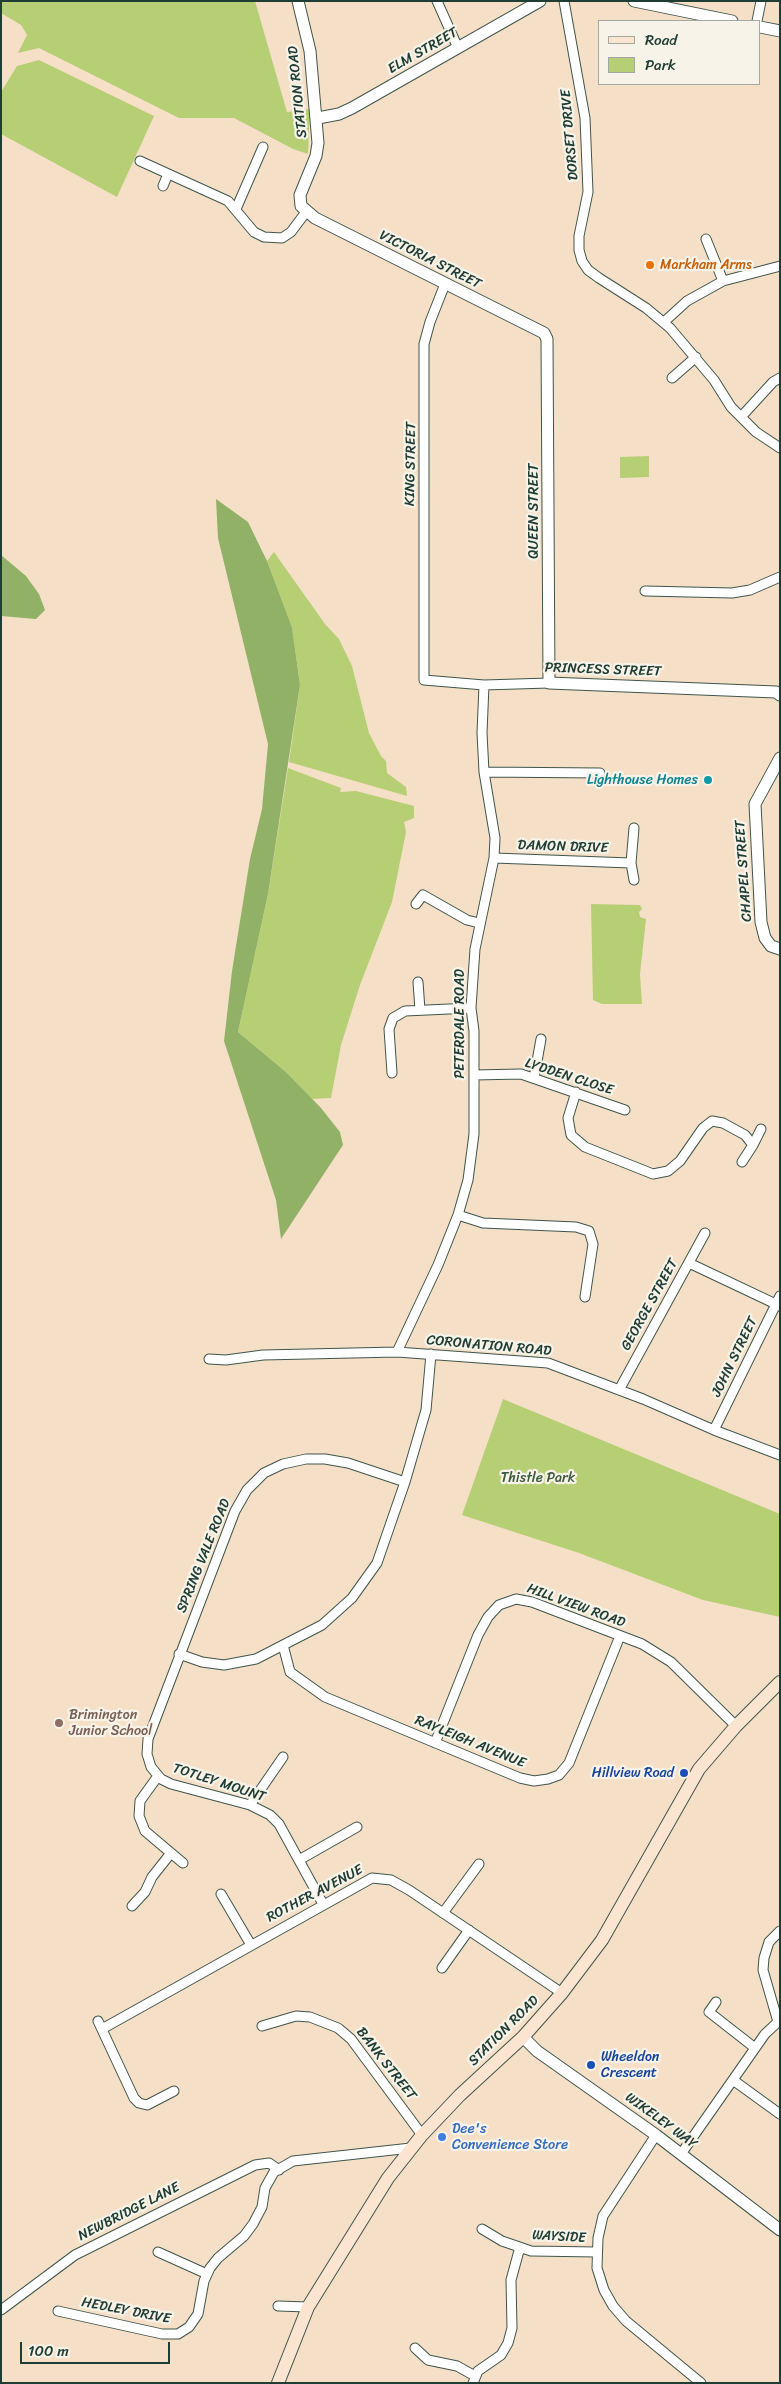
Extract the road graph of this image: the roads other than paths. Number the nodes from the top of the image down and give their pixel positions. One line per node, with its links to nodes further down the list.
1 (298, 1): 12 (street, STATION ROAD)
2 (437, 1): 11 (street)
3 (540, 1): 11 (street, ELM STREET)
4 (564, 1): 23 (street, DORSET DRIVE)
5 (634, 1): 7 (street)
6 (761, 1): 8 (street)
7 (727, 20)
8 (757, 20)
9 (761, 27): 10 (street)
10 (780, 31)
11 (458, 48): 12 (street, ELM STREET)
12 (318, 118): 18 (street, STATION ROAD)
13 (263, 148): 17 (street)
14 (140, 161): 15 (street)
15 (168, 174): 16 (street); 17 (street)
16 (163, 186)
17 (236, 209): 18 (street)
18 (303, 209): 22 (street, VICTORIA STREET)
19 (706, 239): 21 (street)
20 (780, 266): 21 (street)
21 (723, 281): 23 (street)
22 (446, 284): 24 (street, VICTORIA STREET); 32 (street, KING STREET)
23 (664, 322): 25 (street, DORSET DRIVE)
24 (546, 339): 33 (street, QUEEN STREET)
25 (696, 357): 26 (street); 28 (street, DORSET DRIVE)
26 (672, 378)
27 (780, 378): 28 (street)
28 (741, 417): 29 (street, DORSET DRIVE)
29 (780, 448)
30 (780, 576): 31 (street)
31 (645, 591)
32 (424, 680): 34 (street, PRINCESS STREET)
33 (549, 683): 34 (street, PRINCESS STREET); 35 (street, PRINCESS STREET)
34 (484, 684): 37 (street, PETERDALE ROAD)
35 (780, 695)
36 (780, 758): 45 (street, CHAPEL STREET)
37 (484, 772): 38 (street); 40 (street, PETERDALE ROAD)
38 (600, 773)
39 (634, 828): 41 (street)
40 (494, 858): 41 (street, DAMON DRIVE); 44 (street, PETERDALE ROAD)
41 (631, 863): 42 (street)
42 (634, 880)
43 (416, 904): 44 (street)
44 (479, 923): 47 (street, PETERDALE ROAD)
45 (780, 949)
46 (418, 982): 48 (street)
47 (471, 1008): 48 (street); 51 (street, PETERDALE ROAD)
48 (420, 1010): 50 (street)
49 (541, 1039): 52 (street)
50 (392, 1073)
51 (474, 1075): 52 (street, LYDDEN CLOSE); 58 (street, PETERDALE ROAD)
52 (534, 1078): 53 (street, LYDDEN CLOSE)
53 (576, 1092): 54 (street, LYDDEN CLOSE); 56 (street)
54 (625, 1110)
55 (761, 1128): 56 (street)
56 (753, 1145): 57 (street)
57 (742, 1162)
58 (458, 1215): 61 (street); 63 (street, PETERDALE ROAD)
59 (705, 1233): 60 (street, GEORGE STREET)
60 (689, 1263): 62 (street); 66 (street, GEORGE STREET)
61 (585, 1296)
62 (778, 1302): 67 (street, JOHN STREET)
63 (397, 1352): 64 (street, CORONATION ROAD); 65 (street, CORONATION ROAD)
64 (431, 1354): 66 (street, CORONATION ROAD); 69 (street)
65 (209, 1358)
66 (619, 1390): 67 (street, CORONATION ROAD)
67 (714, 1430): 68 (street, CORONATION ROAD)
68 (780, 1455)
69 (405, 1482): 71 (street); 72 (street, SPRING VALE ROAD)
70 (620, 1636): 74 (street, HILL VIEW ROAD); 75 (street, HILL VIEW ROAD); 75 (street, RAYLEIGH AVENUE)
71 (283, 1645): 72 (street); 75 (street, RAYLEIGH AVENUE)
72 (179, 1654): 77 (street, SPRING VALE ROAD)
73 (780, 1682): 74 (main road, STATION ROAD)
74 (736, 1726): 93 (main road, STATION ROAD)
75 (435, 1743)
76 (283, 1757): 79 (street)
77 (152, 1767): 78 (street, TOTLEY MOUNT)
78 (158, 1776): 79 (street, TOTLEY MOUNT); 81 (street)
79 (250, 1805): 82 (street, TOTLEY MOUNT)
80 (357, 1827): 82 (street)
81 (171, 1853): 83 (street); 87 (street)
82 (299, 1860): 86 (street, TOTLEY MOUNT)
83 (183, 1864)
84 (478, 1864): 88 (street)
85 (221, 1894): 91 (street)
86 (323, 1904): 88 (street, ROTHER AVENUE); 91 (street, ROTHER AVENUE)
87 (132, 1906)
88 (444, 1913): 89 (street, ROTHER AVENUE)
89 (469, 1930): 92 (street); 93 (street, ROTHER AVENUE)
90 (780, 1931): 95 (street)
91 (251, 1945): 100 (street, ROTHER AVENUE)
92 (442, 1968)
93 (562, 1993): 97 (main road, STATION ROAD)
94 (716, 2002): 98 (street)
95 (779, 2021): 98 (street)
96 (262, 2026): 102 (street, BANK STREET)
97 (523, 2037): 102 (main road, STATION ROAD); 103 (street, WIKELEY WAY)
98 (755, 2048): 99 (street)
99 (733, 2080): 101 (street); 105 (street)
100 (174, 2091)
101 (780, 2114)
102 (422, 2134): 104 (main road, STATION ROAD)
103 (656, 2135): 105 (street, WIKELEY WAY); 111 (street)
104 (411, 2148): 106 (street); 114 (main road, STATION ROAD)
105 (681, 2154): 108 (street, WIKELEY WAY)
106 (277, 2171): 112 (street, HEDLEY DRIVE); 115 (street, NEWBRIDGE LANE)
107 (482, 2229): 109 (street, WAYSIDE)
108 (780, 2230)
109 (520, 2247): 111 (street, WAYSIDE); 118 (street, WAYSIDE)
110 (158, 2252): 112 (street)
111 (597, 2252): 120 (street)
112 (207, 2274): 116 (street, HEDLEY DRIVE)
113 (278, 2306): 114 (street)
114 (308, 2307): 119 (main road, STATION ROAD)
115 (1, 2310)
116 (58, 2311)
117 (414, 2348): 118 (street)
118 (474, 2379)
119 (278, 2383)
120 (701, 2383)

